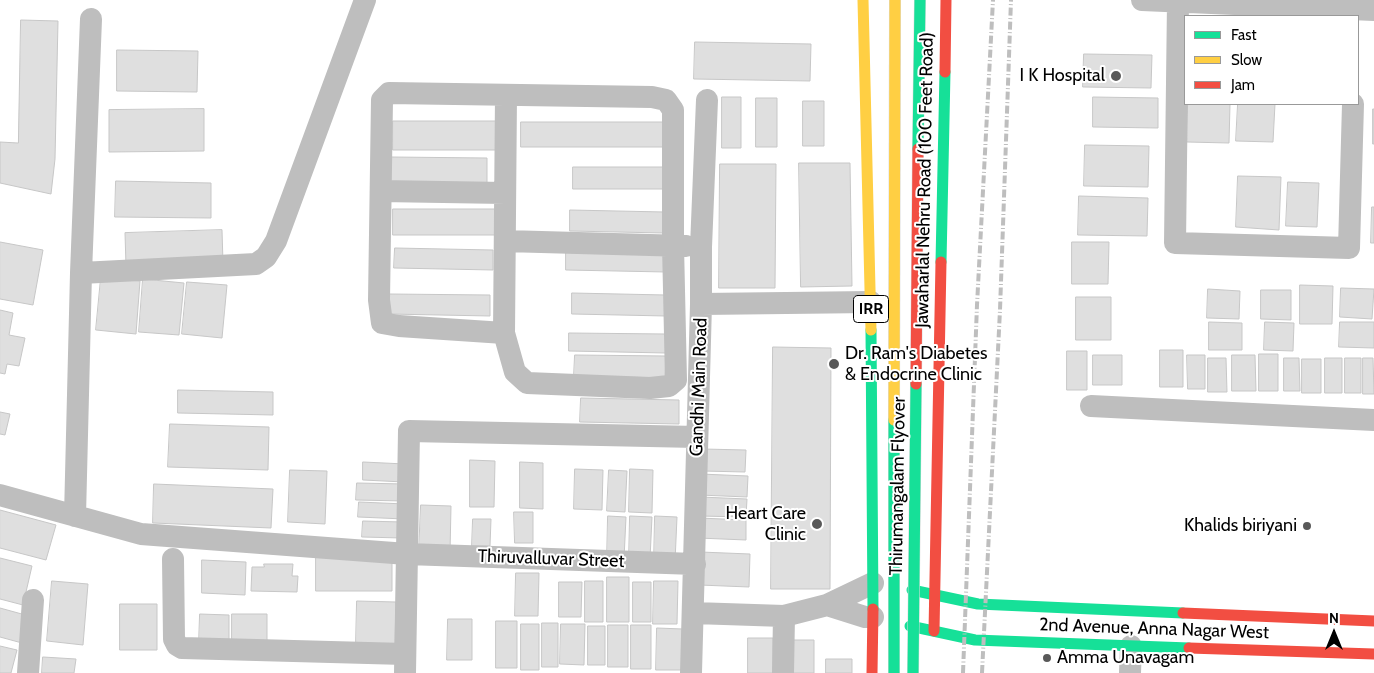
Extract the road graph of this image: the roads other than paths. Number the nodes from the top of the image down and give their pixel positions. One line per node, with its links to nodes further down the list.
1 (365, 0): 18 (street)
2 (863, 0): 19 (main road, IRR)
3 (895, 0): 46 (main road, Thirumangalam Flyover, bridge)
4 (920, 0): 47 (main road, Thirumangalam Flyover, bridge)
5 (946, 0): 31 (main road, Jawaharlal Nehru Road (100 Feet Road))
6 (1142, 0): 7 (street)
7 (1178, 2): 8 (street); 12 (street)
8 (1361, 9)
9 (91, 19): 18 (street)
10 (506, 95): 13 (street); 14 (street); 16 (street)
11 (707, 100): 17 (street, Gandhi Main Road)
12 (1354, 105)
13 (381, 191): 14 (street); 21 (street)
14 (505, 193): 15 (street)
15 (505, 241): 16 (street); 21 (street)
16 (673, 244): 17 (street); 21 (street)
17 (701, 247): 20 (street, Gandhi Main Road)
18 (81, 273): 26 (street)
19 (870, 302): 20 (street); 30 (main road, IRR)
20 (702, 304): 24 (street, Gandhi Main Road)
21 (504, 333)
22 (1091, 406): 23 (street)
23 (1374, 420)
24 (697, 437): 27 (street); 29 (street, Gandhi Main Road)
25 (0, 495): 26 (street, Thiruvalluvar Street)
26 (75, 516): 27 (street, Thiruvalluvar Street)
27 (407, 554): 29 (street, Thiruvalluvar Street); 41 (street)
28 (173, 559): 41 (street)
29 (695, 564): 34 (street, Gandhi Main Road)
30 (873, 583): 31 (main road, 2nd Avenue, Anna Nagar West); 33 (street); 36 (main road, IRR)
31 (934, 594): 37 (main road, 2nd Avenue, Anna Nagar West); 38 (main road, Jawaharlal Nehru Road (100 Feet Road))
32 (33, 600): 42 (street)
33 (827, 605): 35 (street); 36 (street)
34 (694, 613): 35 (street); 43 (street, Gandhi Main Road)
35 (784, 616): 44 (street)
36 (873, 617): 38 (main road, 2nd Avenue, Anna Nagar West); 45 (main road, IRR)
37 (1374, 621)
38 (934, 632): 39 (main road, 2nd Avenue, Anna Nagar West)
39 (1130, 646): 40 (main road, 2nd Avenue, Anna Nagar West); 48 (street)
40 (1374, 654)
41 (404, 663)
42 (28, 673)
43 (691, 673)
44 (784, 673)
45 (872, 673)
46 (894, 673)
47 (913, 673)
48 (1130, 673)

